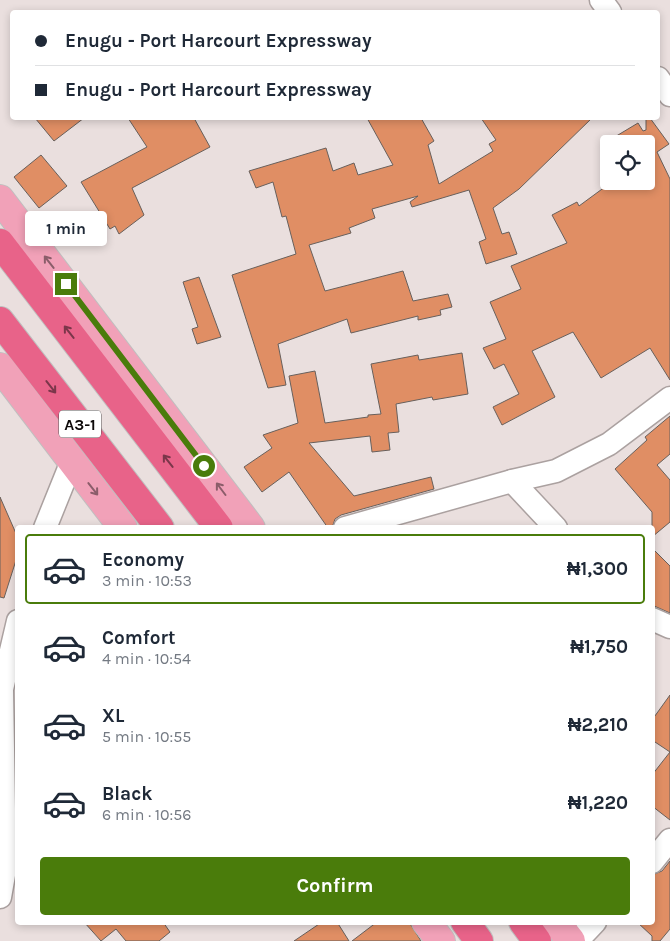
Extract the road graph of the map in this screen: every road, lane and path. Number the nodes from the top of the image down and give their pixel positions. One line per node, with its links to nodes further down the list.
1 (660, 81): 2 (street)
2 (670, 96)
3 (0, 199): 14 (main road, one-way to 3)
4 (0, 243): 13 (highway, A3-1, one-way to 4)
5 (0, 320): 12 (highway, A3-1, one-way to 12)
6 (0, 367): 8 (main road)
7 (670, 398): 9 (street)
8 (72, 461): 10 (street); 11 (main road, one-way to 11)
9 (512, 481): 15 (street); 16 (street)
10 (46, 525)
11 (121, 525)
12 (158, 525)
13 (217, 525)
14 (249, 525)
15 (356, 525)
16 (553, 525)
17 (655, 620): 18 (street)
18 (670, 627)
19 (15, 634): 22 (street)
20 (670, 840): 21 (street)
21 (655, 858)
22 (0, 897)
23 (428, 925): 28 (main road)
24 (467, 925): 29 (highway)
25 (525, 925): 30 (highway)
26 (558, 925): 31 (main road)
27 (592, 925): 32 (street)
28 (441, 941)
29 (479, 941)
30 (537, 941)
31 (571, 941)
32 (577, 941)

